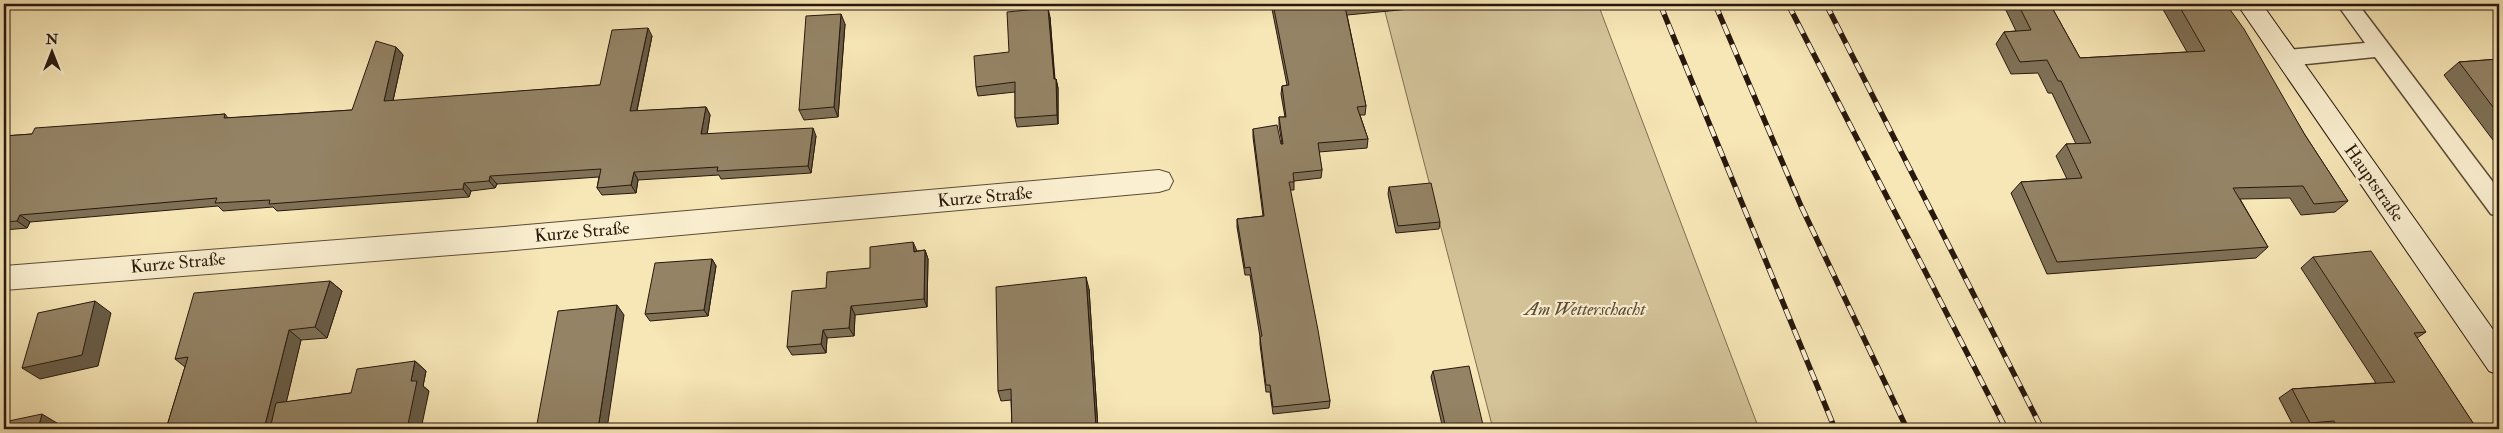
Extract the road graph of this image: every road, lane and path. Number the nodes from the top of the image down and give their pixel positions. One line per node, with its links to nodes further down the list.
1 (2249, 4): 4 (street, Hauptstraße)
2 (2346, 4): 3 (lane)
3 (2380, 49): 4 (lane); 6 (lane)
4 (2287, 58): 8 (street, Hauptstraße)
5 (1159, 181): 7 (street, Kurze Straße)
6 (2499, 207)
7 (4, 278)
8 (2499, 362)

